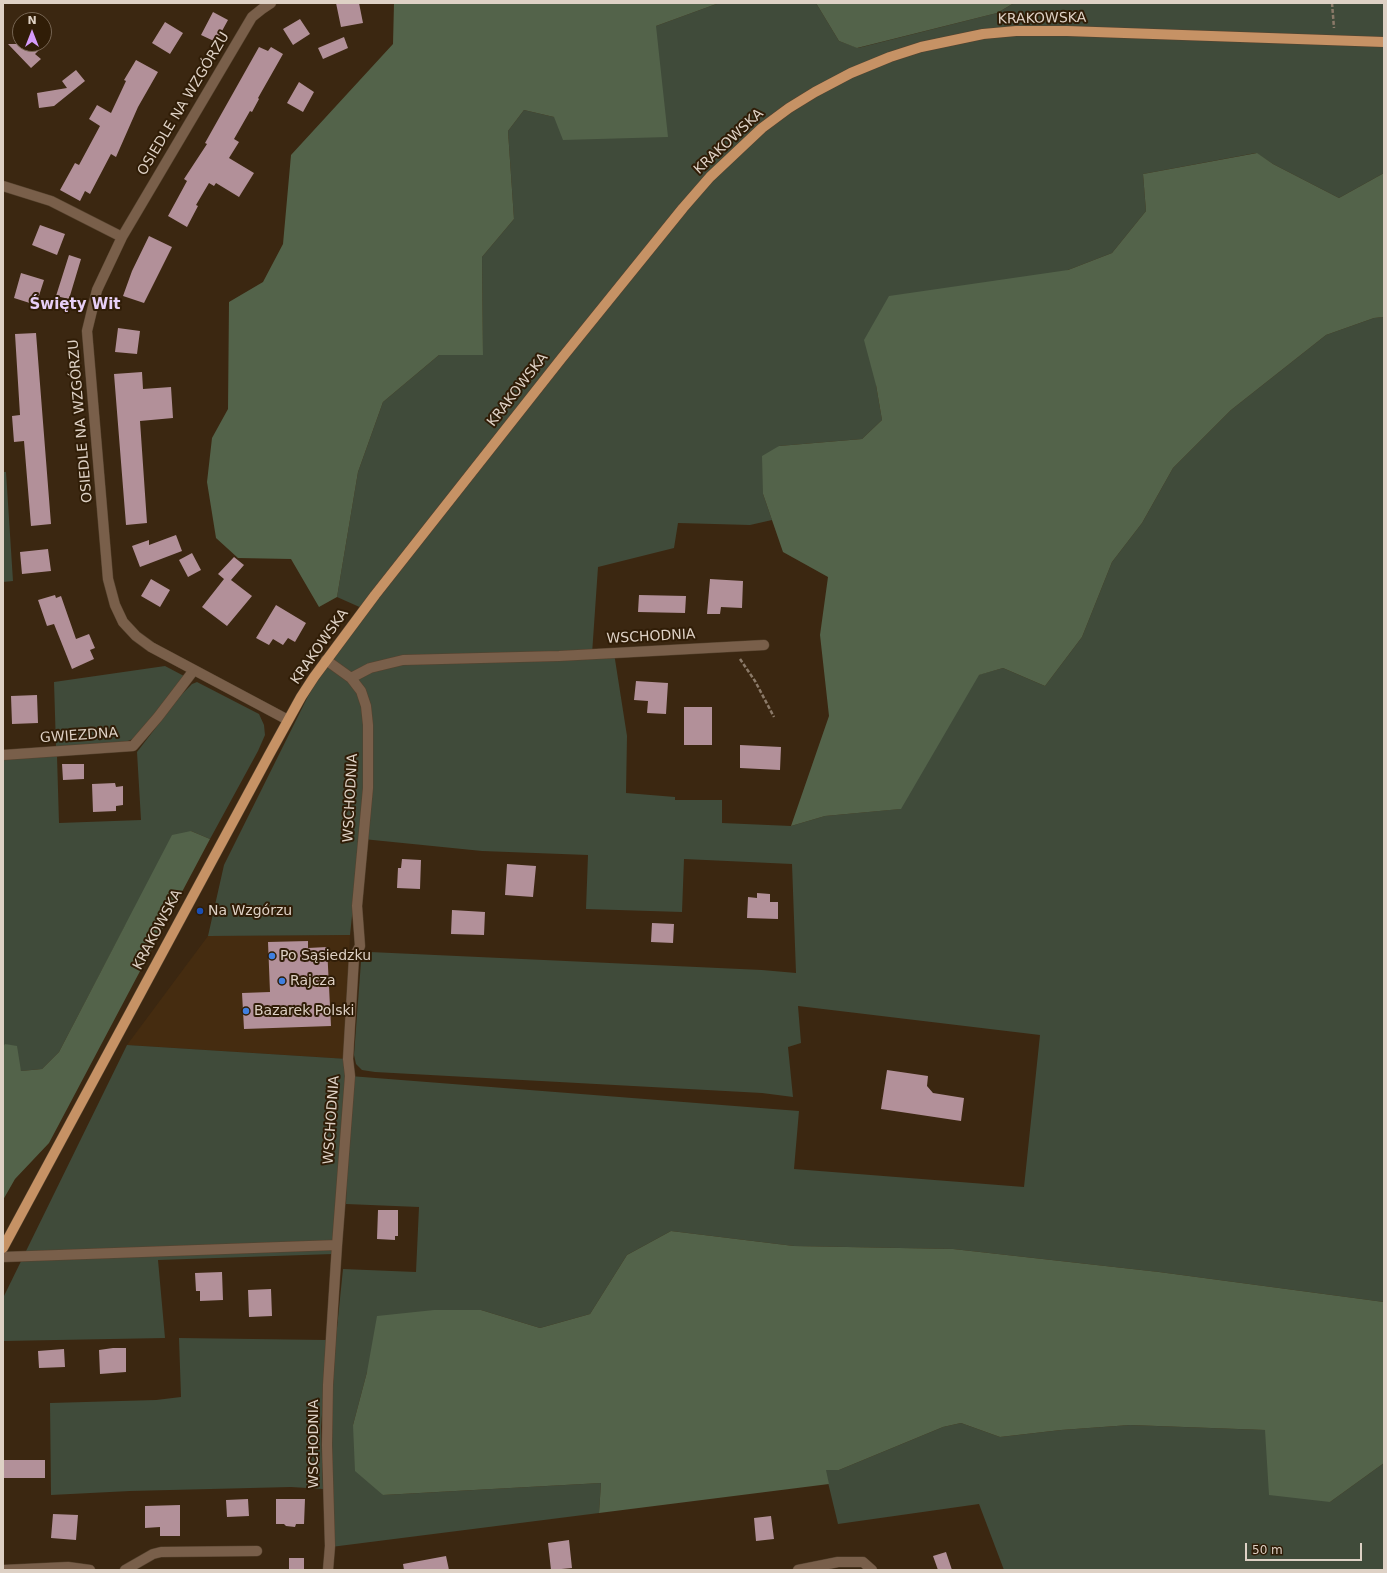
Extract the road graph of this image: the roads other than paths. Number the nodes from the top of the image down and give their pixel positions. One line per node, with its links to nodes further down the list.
1 (272, 3): 4 (street, OSIEDLE NA WZGÓRZU)
2 (1384, 42): 6 (main road, KRAKOWSKA)
3 (3, 186): 4 (street)
4 (122, 238): 7 (street, OSIEDLE NA WZGÓRZU)
5 (764, 645): 8 (street, WSCHODNIA)
6 (326, 660): 8 (street, WSCHODNIA); 9 (main road, KRAKOWSKA)
7 (194, 670): 9 (street, OSIEDLE NA WZGÓRZU); 10 (street, GWIEZDNA)
8 (351, 678): 11 (street, WSCHODNIA)
9 (288, 720): 12 (main road, KRAKOWSKA)
10 (3, 755)
11 (337, 1245): 13 (street); 18 (street, WSCHODNIA)
12 (3, 1248)
13 (3, 1257)
14 (257, 1551): 17 (street)
15 (3, 1570): 16 (street)
16 (90, 1570)
17 (125, 1570)
18 (328, 1570)
19 (798, 1570): 20 (street)
20 (872, 1570)

